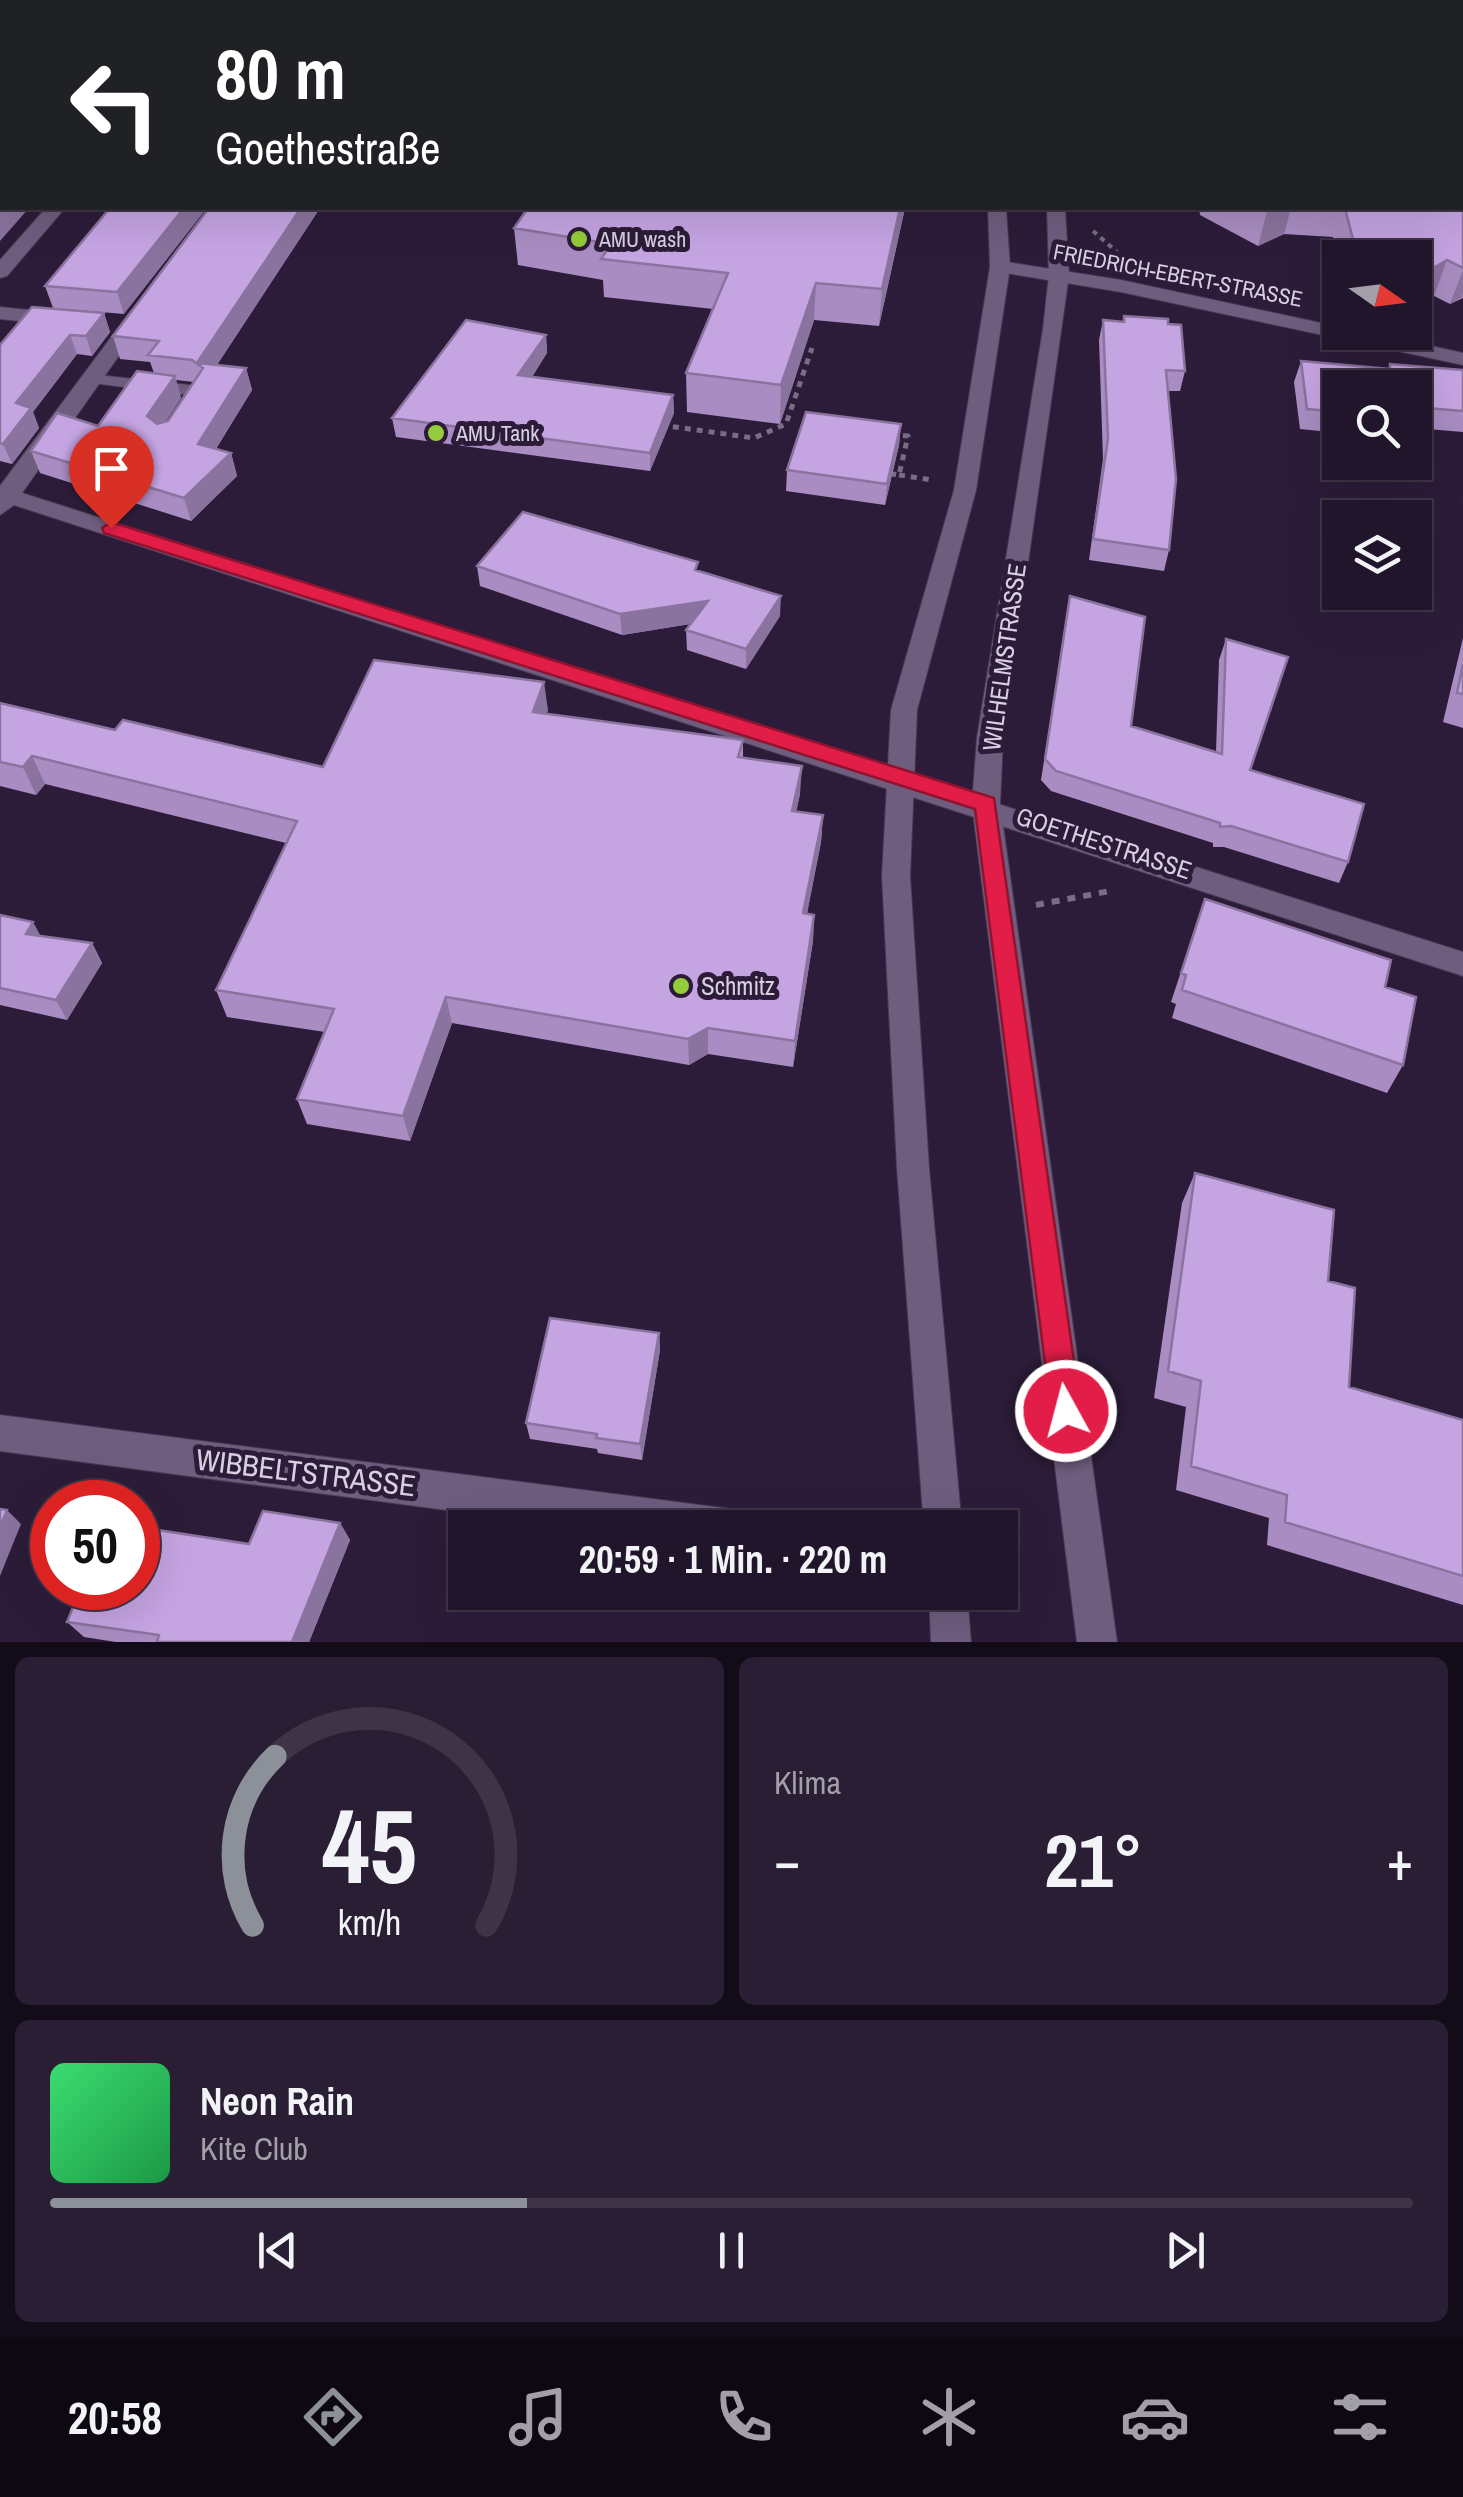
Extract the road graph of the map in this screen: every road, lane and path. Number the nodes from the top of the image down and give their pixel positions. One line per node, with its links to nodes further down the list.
1 (54, 210): 5 (main road)
2 (998, 210): 4 (main road)
3 (1056, 210): 6 (main road, WILHELMSTRASSE)
4 (1000, 267): 6 (main road, FRIEDRICH-EBERT-STRASSE); 20 (main road)
5 (0, 272)
6 (1059, 275): 11 (main road, FRIEDRICH-EBERT-STRASSE); 21 (main road, WILHELMSTRASSE)
7 (153, 295): 12 (main road)
8 (0, 313): 9 (main road)
9 (78, 320)
10 (812, 348): 15 (path)
11 (1463, 359)
12 (89, 379): 14 (lane); 19 (main road)
13 (664, 409): 15 (path)
14 (177, 422)
15 (658, 425): 17 (path)
16 (890, 434): 18 (path)
17 (653, 438)
18 (892, 474)
19 (3, 499): 20 (main road, GOETHESTRASSE)
20 (902, 780): 21 (main road, GOETHESTRASSE); 25 (main road)
21 (986, 804): 22 (main road, GOETHESTRASSE); 28 (main road, WILHELMSTRASSE)
22 (1463, 964)
23 (0, 1433): 24 (main road, WIBBELTSTRASSE)
24 (592, 1510)
25 (941, 1510)
26 (949, 1610): 27 (main road)
27 (952, 1642)
28 (1096, 1642)

